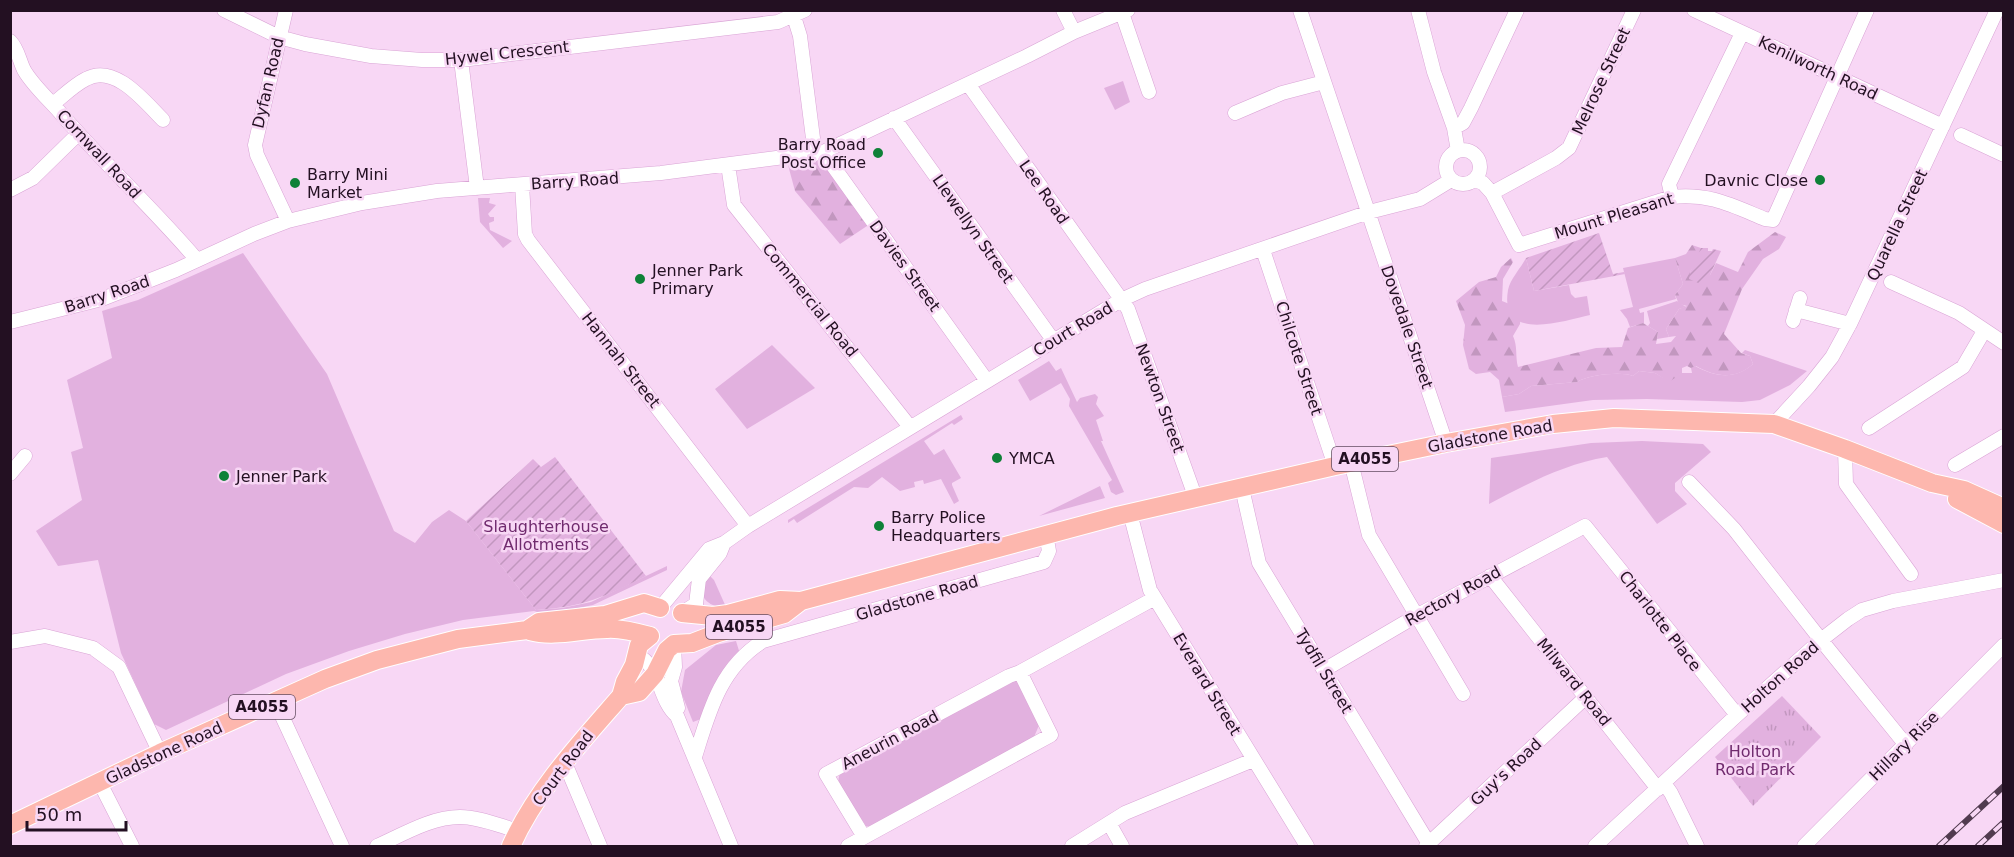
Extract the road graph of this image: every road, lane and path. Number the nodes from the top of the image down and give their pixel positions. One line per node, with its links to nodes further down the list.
1 (224, 10): 15 (street, Hywel Crescent)
2 (286, 10): 15 (street, Dyfan Road)
3 (1063, 10): 13 (street)
4 (1300, 10): 19 (street, Dovedale Street)
5 (1418, 10): 27 (street)
6 (1517, 10): 27 (street)
7 (1634, 10): 39 (street, Melrose Street)
8 (1694, 10): 14 (street, Kenilworth Road)
9 (1867, 10): 18 (street)
10 (1997, 10): 26 (street, Quarella Street)
11 (1125, 11): 13 (street, Barry Road); 21 (street)
12 (797, 12): 17 (street, Hywel Crescent); 31 (street)
13 (1074, 32): 20 (street, Barry Road)
14 (1743, 33): 18 (street, Kenilworth Road); 40 (street)
15 (279, 37): 17 (street, Hywel Crescent); 42 (street, Dyfan Road)
16 (10, 41): 22 (street, Cornwall Road)
17 (460, 60): 37 (street)
18 (1837, 77): 26 (street, Kenilworth Road); 40 (street, Mount Pleasant)
19 (1324, 82): 23 (street); 41 (street, Dovedale Street)
20 (968, 84): 24 (street, Barry Road); 46 (street, Lee Road)
21 (1149, 92)
22 (53, 104): 25 (street); 28 (street, Cornwall Road)
23 (1235, 113)
24 (894, 118): 31 (street, Barry Road); 51 (street, Llewellyn Street)
25 (163, 120)
26 (1943, 126): 49 (street, Quarella Street)
27 (1454, 128): 30 (street)
28 (78, 134): 38 (street); 44 (street, Cornwall Road)
29 (1961, 135): 32 (street)
30 (1458, 151): 34 (street); 35 (street)
31 (819, 153): 33 (street, Barry Road); 53 (street, Davies Street)
32 (2004, 155)
33 (728, 165): 36 (street, Barry Road); 55 (street, Commercial Road)
34 (1451, 180): 35 (street); 41 (street, Court Road)
35 (1474, 180): 39 (street)
36 (522, 185): 37 (street, Barry Road); 71 (street, Hannah Street)
37 (477, 188): 42 (street, Barry Road)
38 (10, 190)
39 (1492, 192): 40 (street, Mount Pleasant)
40 (1672, 197)
41 (1369, 212): 43 (street, Court Road); 58 (street, Dovedale Street)
42 (288, 221): 44 (street, Barry Road)
43 (1263, 250): 46 (street, Court Road); 61 (street, Chilcote Street)
44 (196, 260): 48 (street, Barry Road)
45 (1891, 282): 50 (street)
46 (1120, 300): 51 (street, Court Road); 67 (street, Newton Street)
47 (1797, 309): 49 (street)
48 (10, 322)
49 (1850, 324): 54 (street, Quarella Street)
50 (1984, 331): 52 (street); 56 (street)
51 (1053, 340): 53 (street, Court Road)
52 (2004, 343)
53 (987, 381): 55 (street, Court Road)
54 (1774, 424): 58 (main road, Gladstone Road / A4055); 59 (main road, Gladstone Road / A4055)
55 (910, 427): 71 (street, Court Road)
56 (1869, 428)
57 (2004, 436): 62 (street)
58 (1446, 443): 61 (main road, Gladstone Road / A4055)
59 (1845, 448): 65 (main road, Gladstone Road / A4055); 75 (street)
60 (25, 456): 63 (street)
61 (1343, 464): 66 (main road, Gladstone Road / A4055); 82 (street, Chilcote Street)
62 (1955, 465)
63 (10, 474)
64 (1689, 482): 85 (street)
65 (1932, 483): 68 (main road, Gladstone Road / A4055); 70 (main road, Gladstone Road / A4055)
66 (1242, 488): 67 (main road, Gladstone Road / A4055); 90 (street, Tydfil Street)
67 (1196, 499): 69 (main road, Gladstone Road / A4055)
68 (2004, 508)
69 (1130, 513): 73 (main road, Gladstone Road / A4055); 78 (street, Everard Street)
70 (2004, 524)
71 (748, 526): 74 (street, Court Road)
72 (1585, 526): 76 (street, Rectory Road); 97 (street, Charlotte Place)
73 (1046, 534): 79 (main road, Gladstone Road / A4055); 101 (street, Gladstone Road)
74 (724, 543): 80 (street, Court Road); 81 (street, Court Road)
75 (1911, 574)
76 (1490, 576): 82 (street, Rectory Road); 95 (street, Milward Road)
77 (2004, 580): 85 (street, Holton Road)
78 (1155, 598): 91 (street, Aneurin Road); 102 (street, Everard Street)
79 (801, 602): 81 (main road, Gladstone Road / A4055); 87 (main road, Gladstone Road / A4055)
80 (660, 608): 81 (main road); 83 (main road, Gladstone Road / A4055); 84 (main road, Court Road)
81 (682, 613): 87 (main road, Court Road)
82 (1416, 616): 90 (street, Rectory Road); 93 (street, Chilcote Street)
83 (527, 630): 84 (main road, Gladstone Road / A4055); 96 (main road, Gladstone Road / A4055)
84 (650, 636): 87 (main road); 89 (main road, Court Road)
85 (1821, 640): 97 (street, Holton Road); 99 (street)
86 (10, 642): 100 (street)
87 (674, 644): 92 (main road, Court Road); 98 (street)
88 (2004, 645): 99 (street, Hillary Rise)
89 (637, 655): 92 (street); 94 (main road, Court Road)
90 (1324, 670): 110 (street, Tydfil Street)
91 (1020, 672): 108 (street); 108 (street, Aneurin Road)
92 (655, 674): 94 (main road, Court Road); 98 (street)
93 (1463, 694)
94 (621, 696): 103 (main road, Court Road)
95 (1586, 697): 105 (street, Milward Road); 110 (street, Guy's Road)
96 (275, 701): 100 (main road, Gladstone Road / A4055); 112 (street)
97 (1737, 715): 105 (street, Holton Road)
98 (677, 716): 101 (street)
99 (1906, 745): 122 (street, Hillary Rise)
100 (160, 753): 104 (main road, Gladstone Road / A4055)
101 (695, 758): 115 (street)
102 (1253, 760): 106 (street); 119 (street, Everard Street)
103 (565, 763): 109 (main road, Court Road); 114 (street)
104 (100, 783): 107 (main road, Gladstone Road / A4055); 111 (street)
105 (1661, 786): 120 (street, Holton Road); 121 (street, Milward Road)
106 (1109, 823): 117 (street); 118 (street)
107 (10, 825)
108 (864, 837): 116 (street)
109 (515, 839): 113 (street)
110 (1427, 845)
111 (132, 846)
112 (342, 846)
113 (377, 846)
114 (600, 846)
115 (731, 846)
116 (848, 846)
117 (1072, 846)
118 (1122, 846)
119 (1307, 846)
120 (1595, 846)
121 (1697, 846)
122 (1804, 846)

